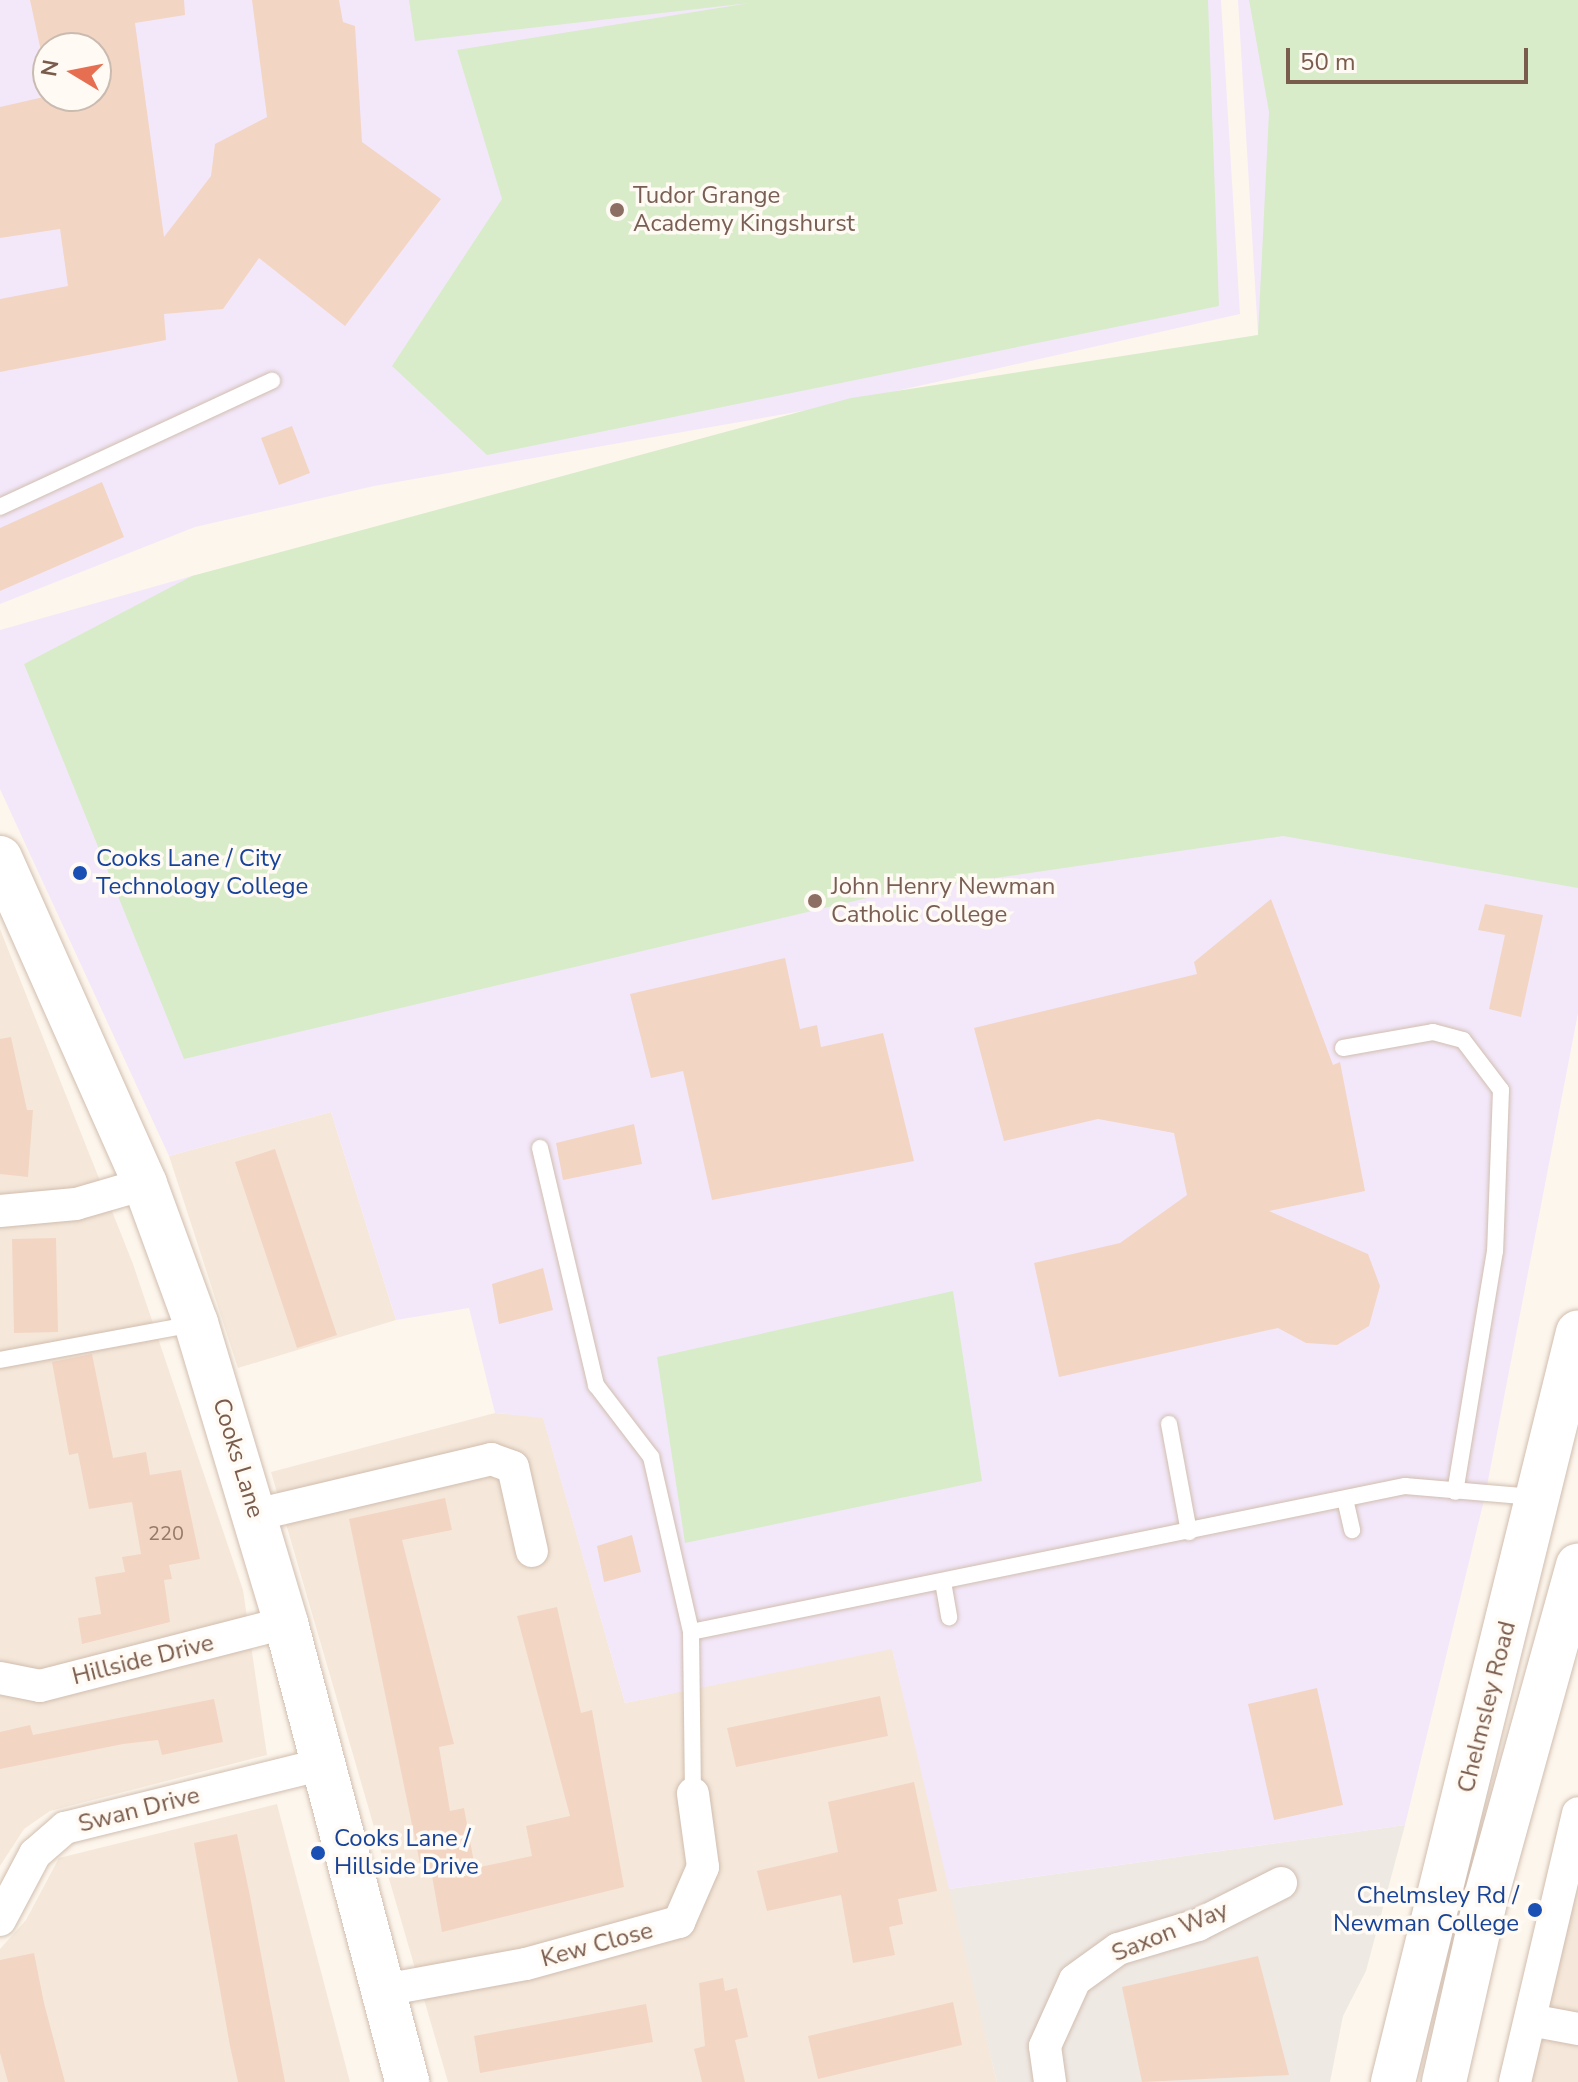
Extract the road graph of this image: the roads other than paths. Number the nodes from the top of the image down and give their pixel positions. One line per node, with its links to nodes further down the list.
1 (272, 381): 2 (lane)
2 (0, 507)
3 (0, 858): 6 (street, Cooks Lane)
4 (1343, 1048): 12 (lane)
5 (540, 1148): 23 (lane)
6 (145, 1184): 7 (street); 8 (street, Cooks Lane)
7 (0, 1211)
8 (196, 1323): 10 (lane); 15 (street, Cooks Lane)
9 (1578, 1332): 13 (street, Chelmsley Road)
10 (0, 1360)
11 (1169, 1424): 17 (lane)
12 (1455, 1492): 13 (lane); 14 (lane)
13 (1539, 1497): 35 (street, Chelmsley Road)
14 (1345, 1499): 16 (lane); 17 (lane)
15 (255, 1515): 18 (street); 22 (street, Cooks Lane)
16 (1352, 1530)
17 (1189, 1532): 20 (lane)
18 (532, 1551)
19 (1578, 1566): 36 (street, Chelmsley Road)
20 (943, 1582): 21 (lane); 23 (lane)
21 (949, 1617)
22 (286, 1623): 24 (street, Hillside Drive); 25 (street, Cooks Lane)
23 (691, 1632): 26 (lane)
24 (0, 1678)
25 (324, 1764): 29 (street, Swan Drive); 30 (street, Cooks Lane)
26 (693, 1794): 30 (street, Kew Close)
27 (1578, 1813): 31 (street)
28 (1281, 1883): 34 (street, Saxon Way)
29 (0, 1920)
30 (384, 1990): 33 (street, Cooks Lane)
31 (1530, 2020): 32 (street); 37 (street)
32 (1578, 2029)
33 (407, 2082)
34 (1050, 2082)
35 (1393, 2082)
36 (1444, 2082)
37 (1515, 2082)

